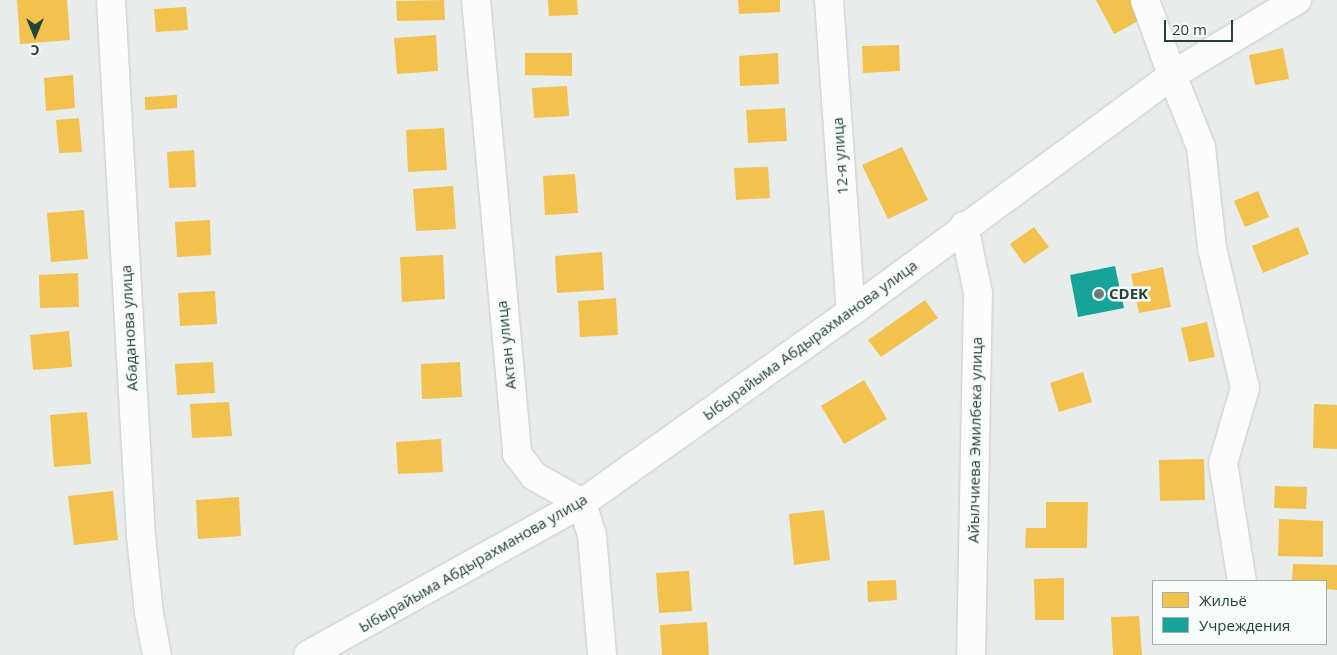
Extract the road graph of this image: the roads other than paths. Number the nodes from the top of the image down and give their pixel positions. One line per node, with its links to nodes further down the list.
1 (111, 0): 11 (street, Абаданова улица)
2 (476, 0): 9 (street, Актан улица)
3 (829, 0): 8 (street, 12-я улица)
4 (1146, 0): 6 (street)
5 (1297, 0): 6 (street, Ыбырайыма Абдырахманова улица)
6 (1172, 74): 7 (street, Ыбырайыма Абдырахманова улица); 10 (street)
7 (964, 226): 8 (street, Ыбырайыма Абдырахманова улица); 14 (street, Айылчиева Эмилбека улица)
8 (851, 312): 9 (street, Ыбырайыма Абдырахманова улица)
9 (582, 503): 12 (street, Ыбырайыма Абдырахманова улица); 13 (street)
10 (1242, 580)
11 (157, 655)
12 (308, 655)
13 (602, 655)
14 (970, 655)

